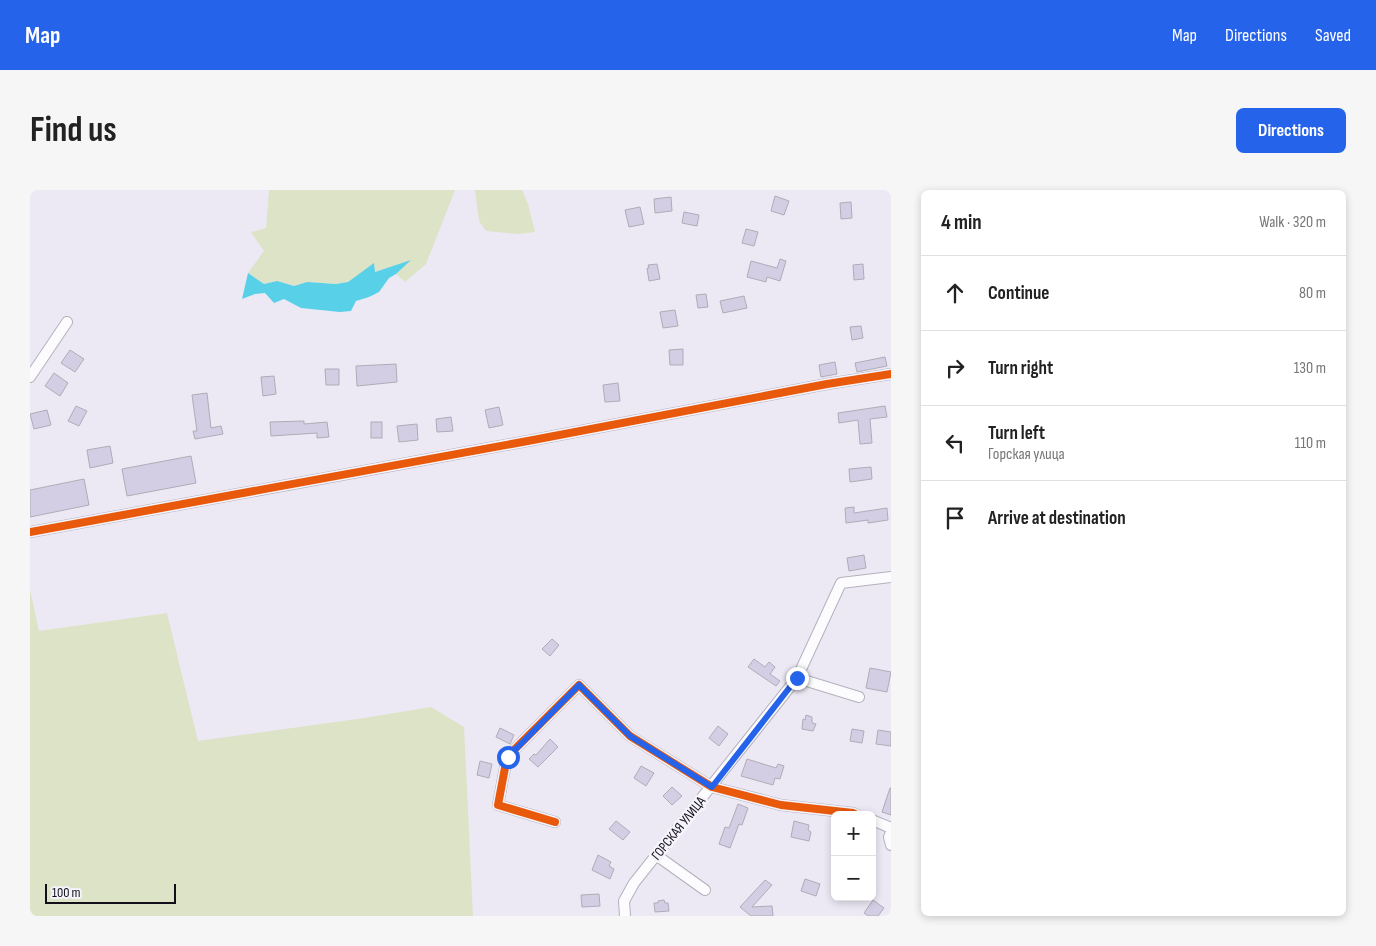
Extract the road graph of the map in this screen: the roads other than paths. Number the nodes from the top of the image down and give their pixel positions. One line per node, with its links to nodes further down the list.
1 (67, 322): 3 (street)
2 (891, 374): 4 (street)
3 (30, 377)
4 (30, 532)
5 (891, 577): 6 (street, ГОРСКАЯ УЛИЦА)
6 (797, 678): 7 (street); 8 (street, ГОРСКАЯ УЛИЦА)
7 (859, 697)
8 (712, 787): 9 (street); 10 (street); 15 (street, ГОРСКАЯ УЛИЦА)
9 (835, 811)
10 (555, 822)
11 (876, 822): 12 (street)
12 (891, 828)
13 (891, 832): 14 (street)
14 (891, 845)
15 (656, 856): 16 (street); 17 (street, ГОРСКАЯ УЛИЦА)
16 (705, 890)
17 (625, 916)

